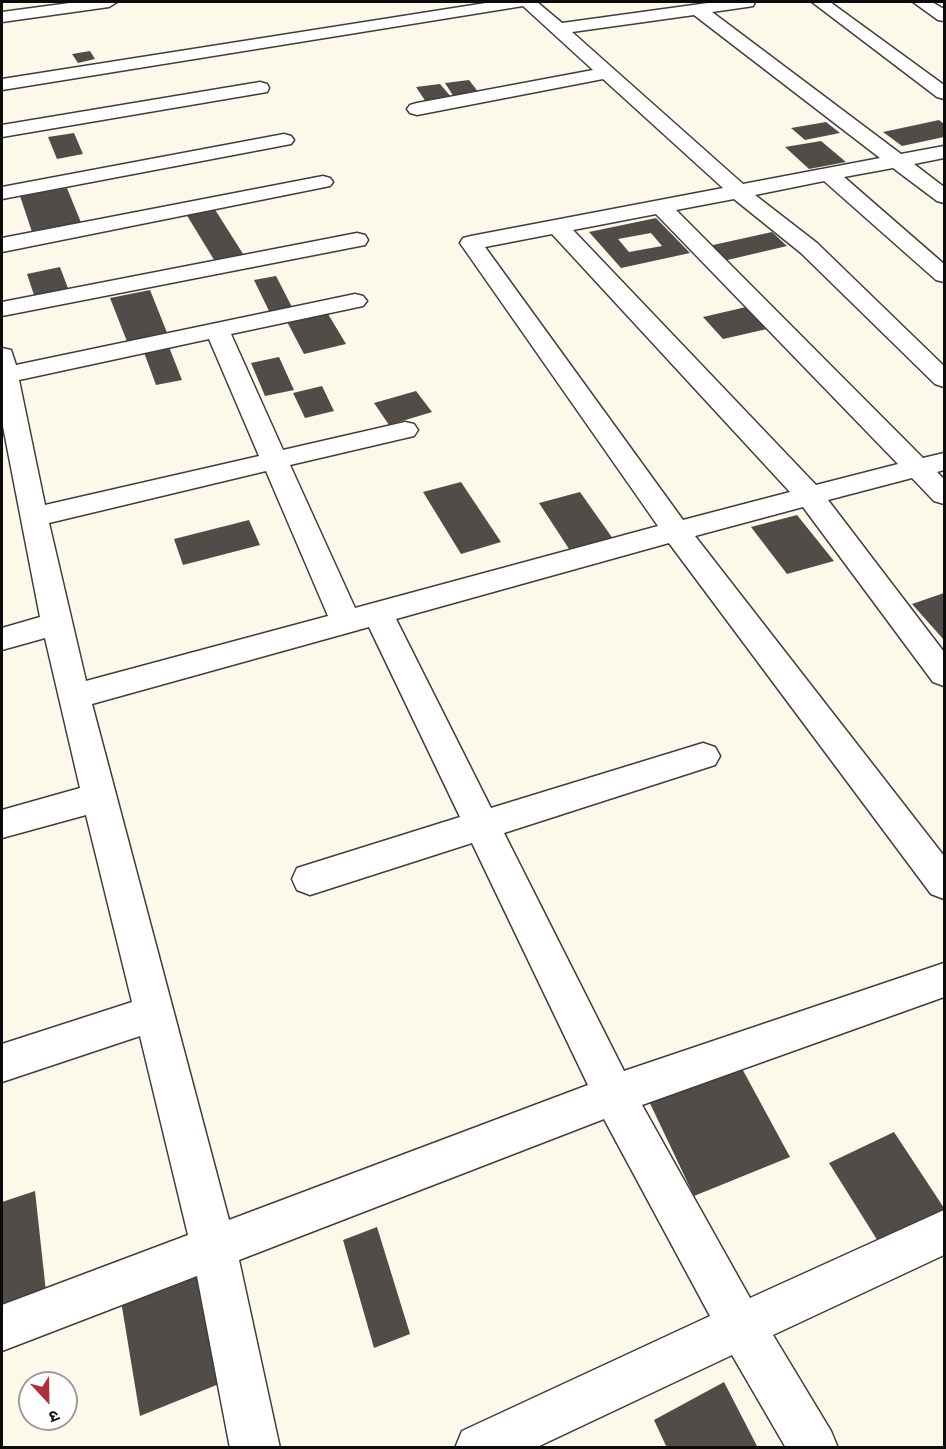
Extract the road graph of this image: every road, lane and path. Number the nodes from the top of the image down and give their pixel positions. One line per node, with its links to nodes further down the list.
1 (109, 2): 10 (street)
2 (521, 2): 13 (street)
3 (528, 2): 11 (street)
4 (747, 2): 8 (street)
5 (820, 2): 15 (street)
6 (921, 2): 9 (street)
7 (667, 7): 8 (street); 11 (street)
8 (697, 9): 20 (street)
9 (945, 16)
10 (2, 17)
11 (558, 28): 12 (street)
12 (607, 73): 16 (street); 23 (street)
13 (2, 84)
14 (260, 88): 17 (street)
15 (945, 93)
16 (417, 109)
17 (2, 131)
18 (284, 140): 24 (street)
19 (945, 152): 20 (street)
20 (897, 161): 21 (street); 25 (street)
21 (828, 174): 23 (street); 30 (street)
22 (323, 182): 29 (street)
23 (738, 192): 26 (street); 35 (street)
24 (2, 193)
25 (945, 197)
26 (660, 206): 27 (street); 39 (street)
27 (557, 226): 41 (street); 43 (street)
28 (357, 240): 32 (street)
29 (2, 245)
30 (945, 275)
31 (355, 301): 33 (street)
32 (2, 309)
33 (217, 330): 34 (street); 38 (street)
34 (4, 365): 36 (street)
35 (945, 380)
36 (8, 417): 42 (street)
37 (405, 430): 38 (street)
38 (275, 460): 42 (street); 44 (street)
39 (931, 464): 40 (street); 41 (street)
40 (945, 495)
41 (810, 496): 43 (street); 47 (street)
42 (33, 517): 45 (street)
43 (676, 531): 44 (street); 54 (street)
44 (362, 618): 48 (street); 52 (street)
45 (58, 623): 46 (street); 48 (street)
46 (2, 639)
47 (945, 674)
48 (74, 697): 50 (street)
49 (703, 756): 52 (street)
50 (99, 796): 51 (street); 56 (street)
51 (2, 824)
52 (483, 827): 53 (street); 58 (street)
53 (310, 879)
54 (945, 883)
55 (945, 980): 58 (street)
56 (154, 1013): 57 (street); 60 (street)
57 (2, 1063)
58 (614, 1095): 60 (street); 61 (street)
59 (945, 1232): 61 (street)
60 (214, 1248): 62 (street); 63 (street)
61 (740, 1325): 64 (street); 65 (street)
62 (2, 1328)
63 (255, 1448)
64 (479, 1448)
65 (814, 1448)

